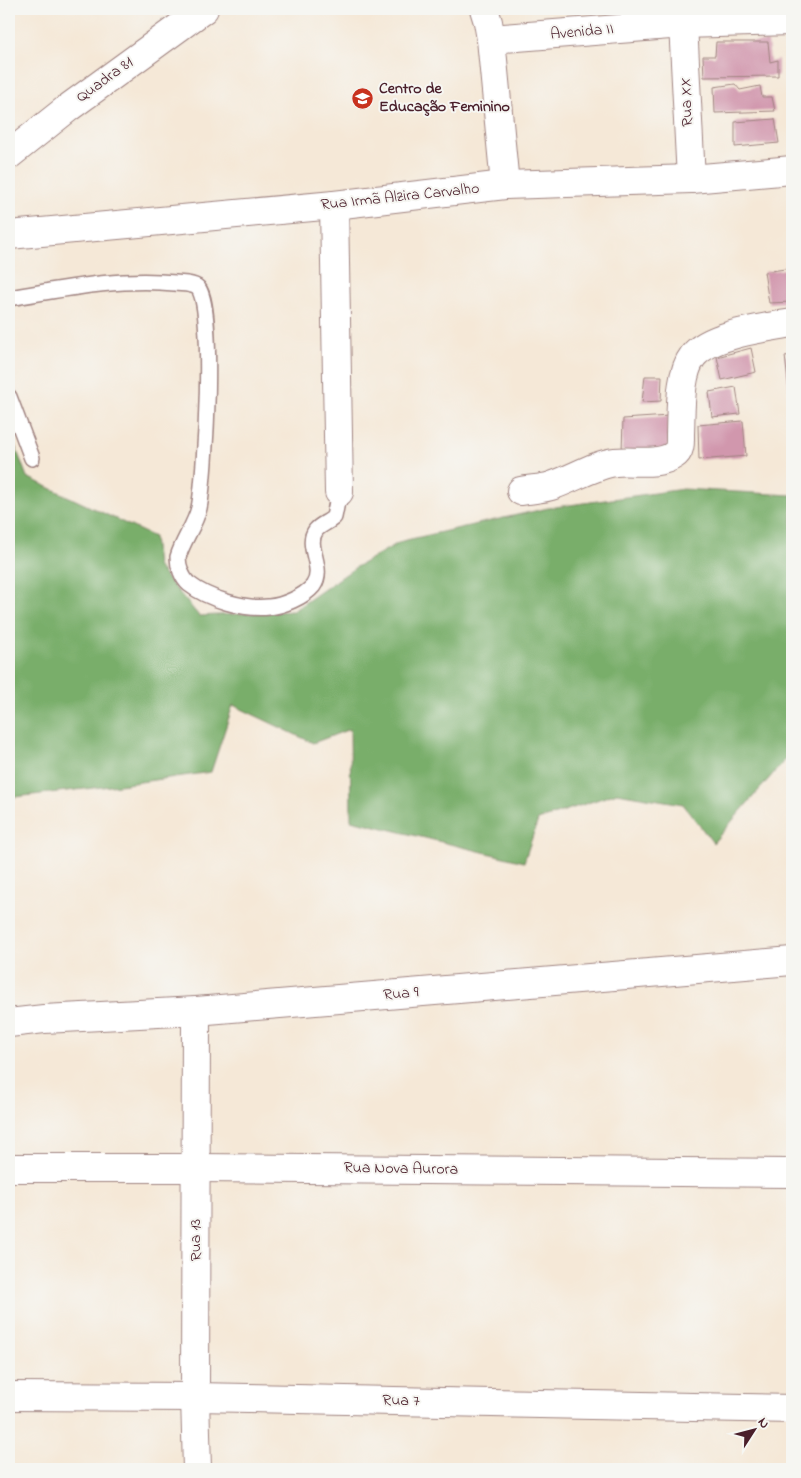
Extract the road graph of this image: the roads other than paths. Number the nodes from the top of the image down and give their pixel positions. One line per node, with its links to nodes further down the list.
1 (204, 9): 7 (street, Quadra 81)
2 (484, 9): 6 (street)
3 (753, 16): 4 (street, Avenida II); 5 (street, Avenida II)
4 (792, 21)
5 (683, 24): 6 (street, Avenida II); 9 (street, Rua XX)
6 (491, 39): 10 (street)
7 (9, 155)
8 (792, 170): 9 (street, Rua Irmã Alzira Carvalho)
9 (691, 179): 10 (street, Rua Irmã Alzira Carvalho)
10 (505, 185): 11 (street, Rua Irmã Alzira Carvalho)
11 (334, 205): 12 (street, Rua Irmã Alzira Carvalho); 18 (street)
12 (9, 235)
13 (9, 298): 18 (lane)
14 (792, 323): 17 (street)
15 (9, 397): 16 (lane)
16 (32, 458)
17 (521, 491)
18 (339, 492)
19 (792, 961): 20 (street, Rua 9)
20 (196, 1011): 21 (street, Rua 9); 23 (street, Rua 13)
21 (9, 1023)
22 (9, 1168): 23 (street, Rua Nova Aurora)
23 (196, 1168): 24 (street, Rua Nova Aurora); 26 (street, Rua 13)
24 (792, 1173)
25 (9, 1396): 26 (street, Rua 7)
26 (195, 1397): 27 (street, Rua 7); 28 (street, Rua 13)
27 (792, 1408)
28 (197, 1469)

